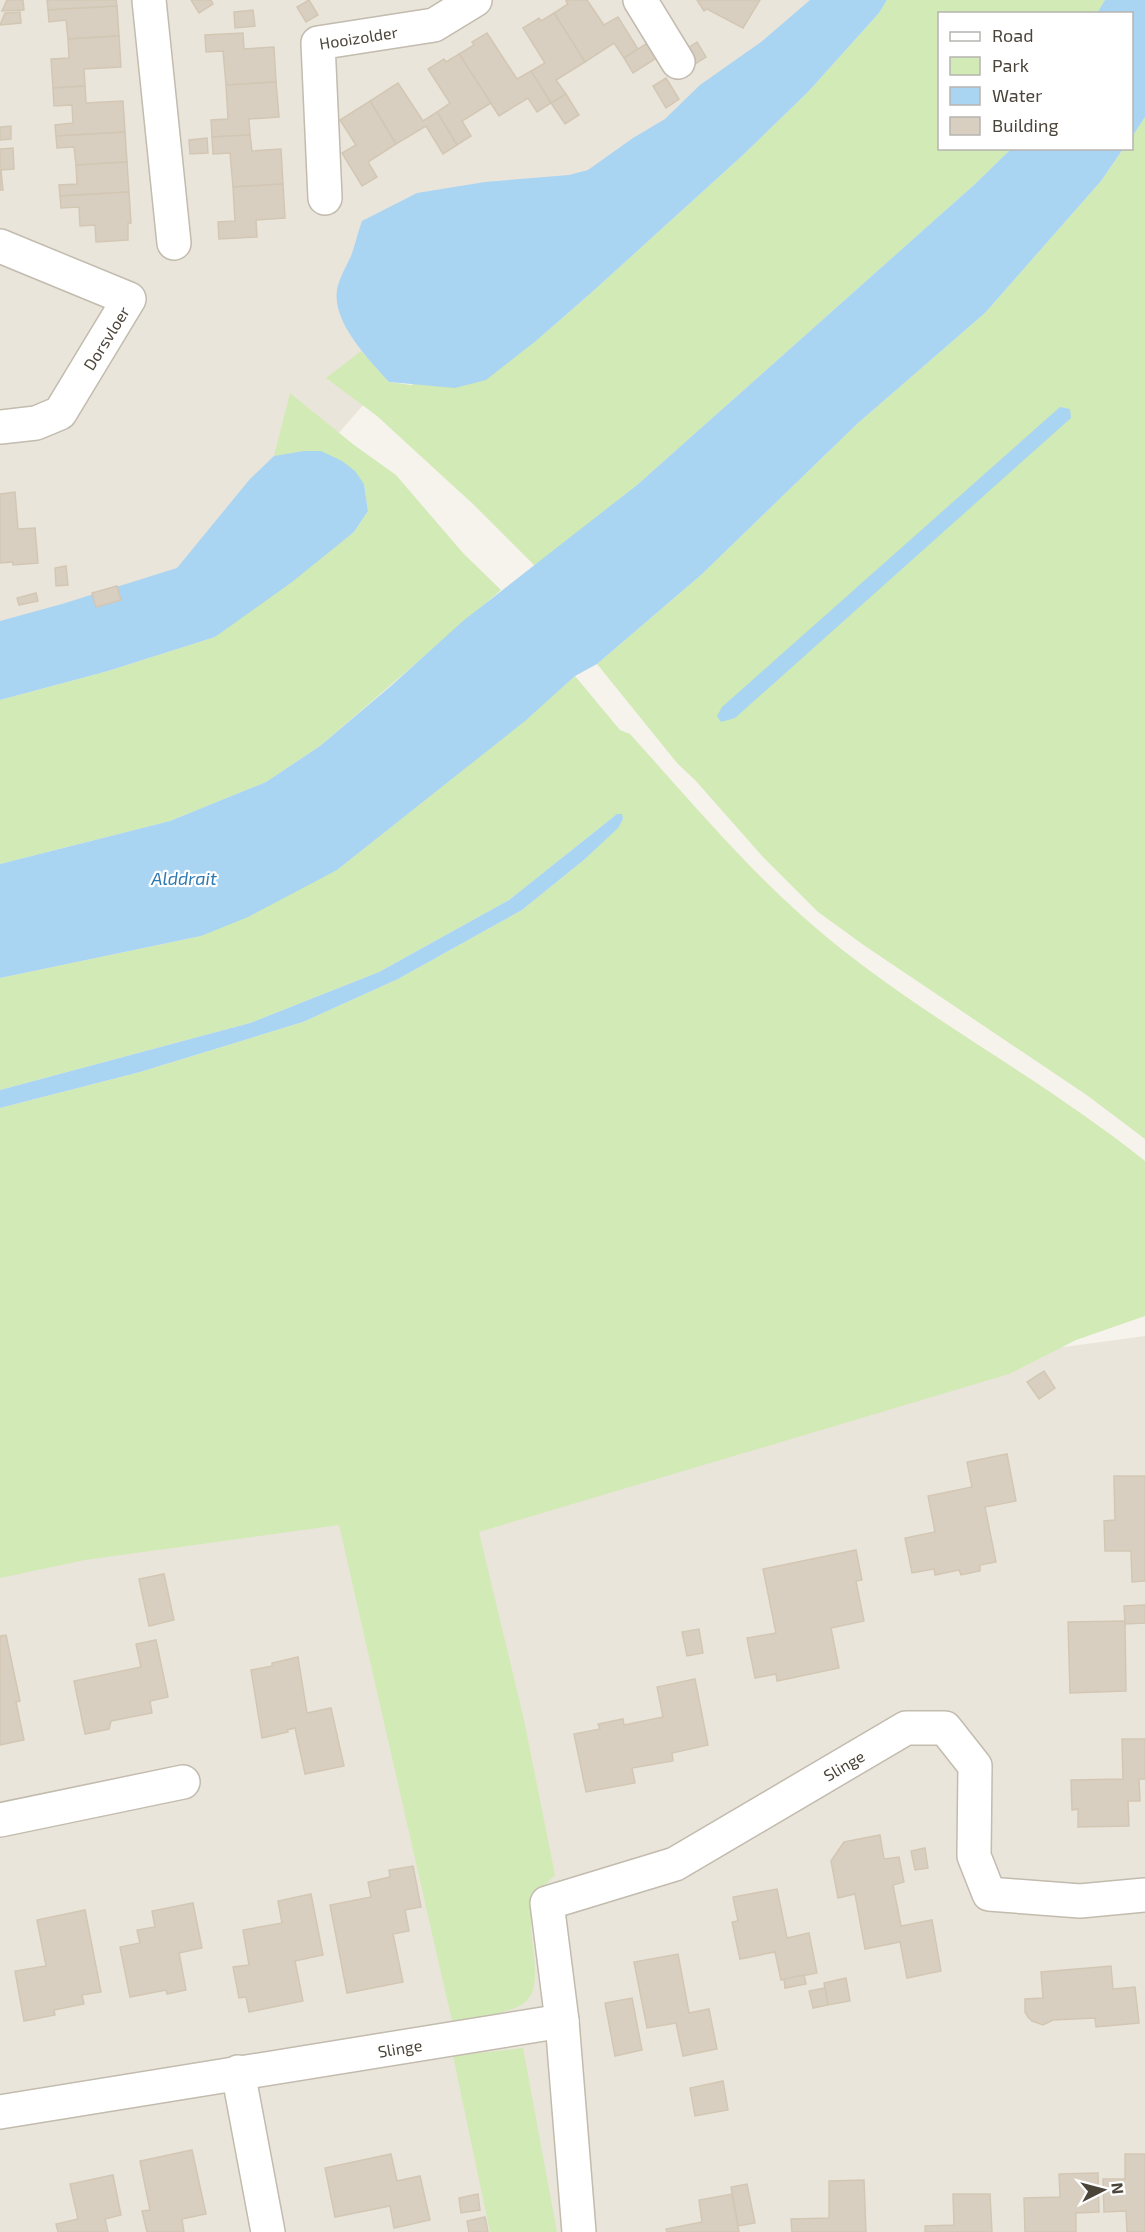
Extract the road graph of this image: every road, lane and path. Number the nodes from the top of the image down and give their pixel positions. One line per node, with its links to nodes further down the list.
1 (149, 0): 6 (street)
2 (476, 0): 5 (street, Hooizolder)
3 (640, 0): 4 (street)
4 (678, 62)
5 (325, 198)
6 (174, 243)
7 (0, 246): 8 (street, Dorsvloer)
8 (0, 427)
9 (183, 1782): 10 (street)
10 (0, 1820)
11 (1145, 1895): 12 (street, Slinge)
12 (562, 2021): 13 (street, Slinge); 16 (street, Slinge)
13 (238, 2073): 14 (street, Slinge); 15 (street)
14 (0, 2109)
15 (268, 2232)
16 (579, 2232)

